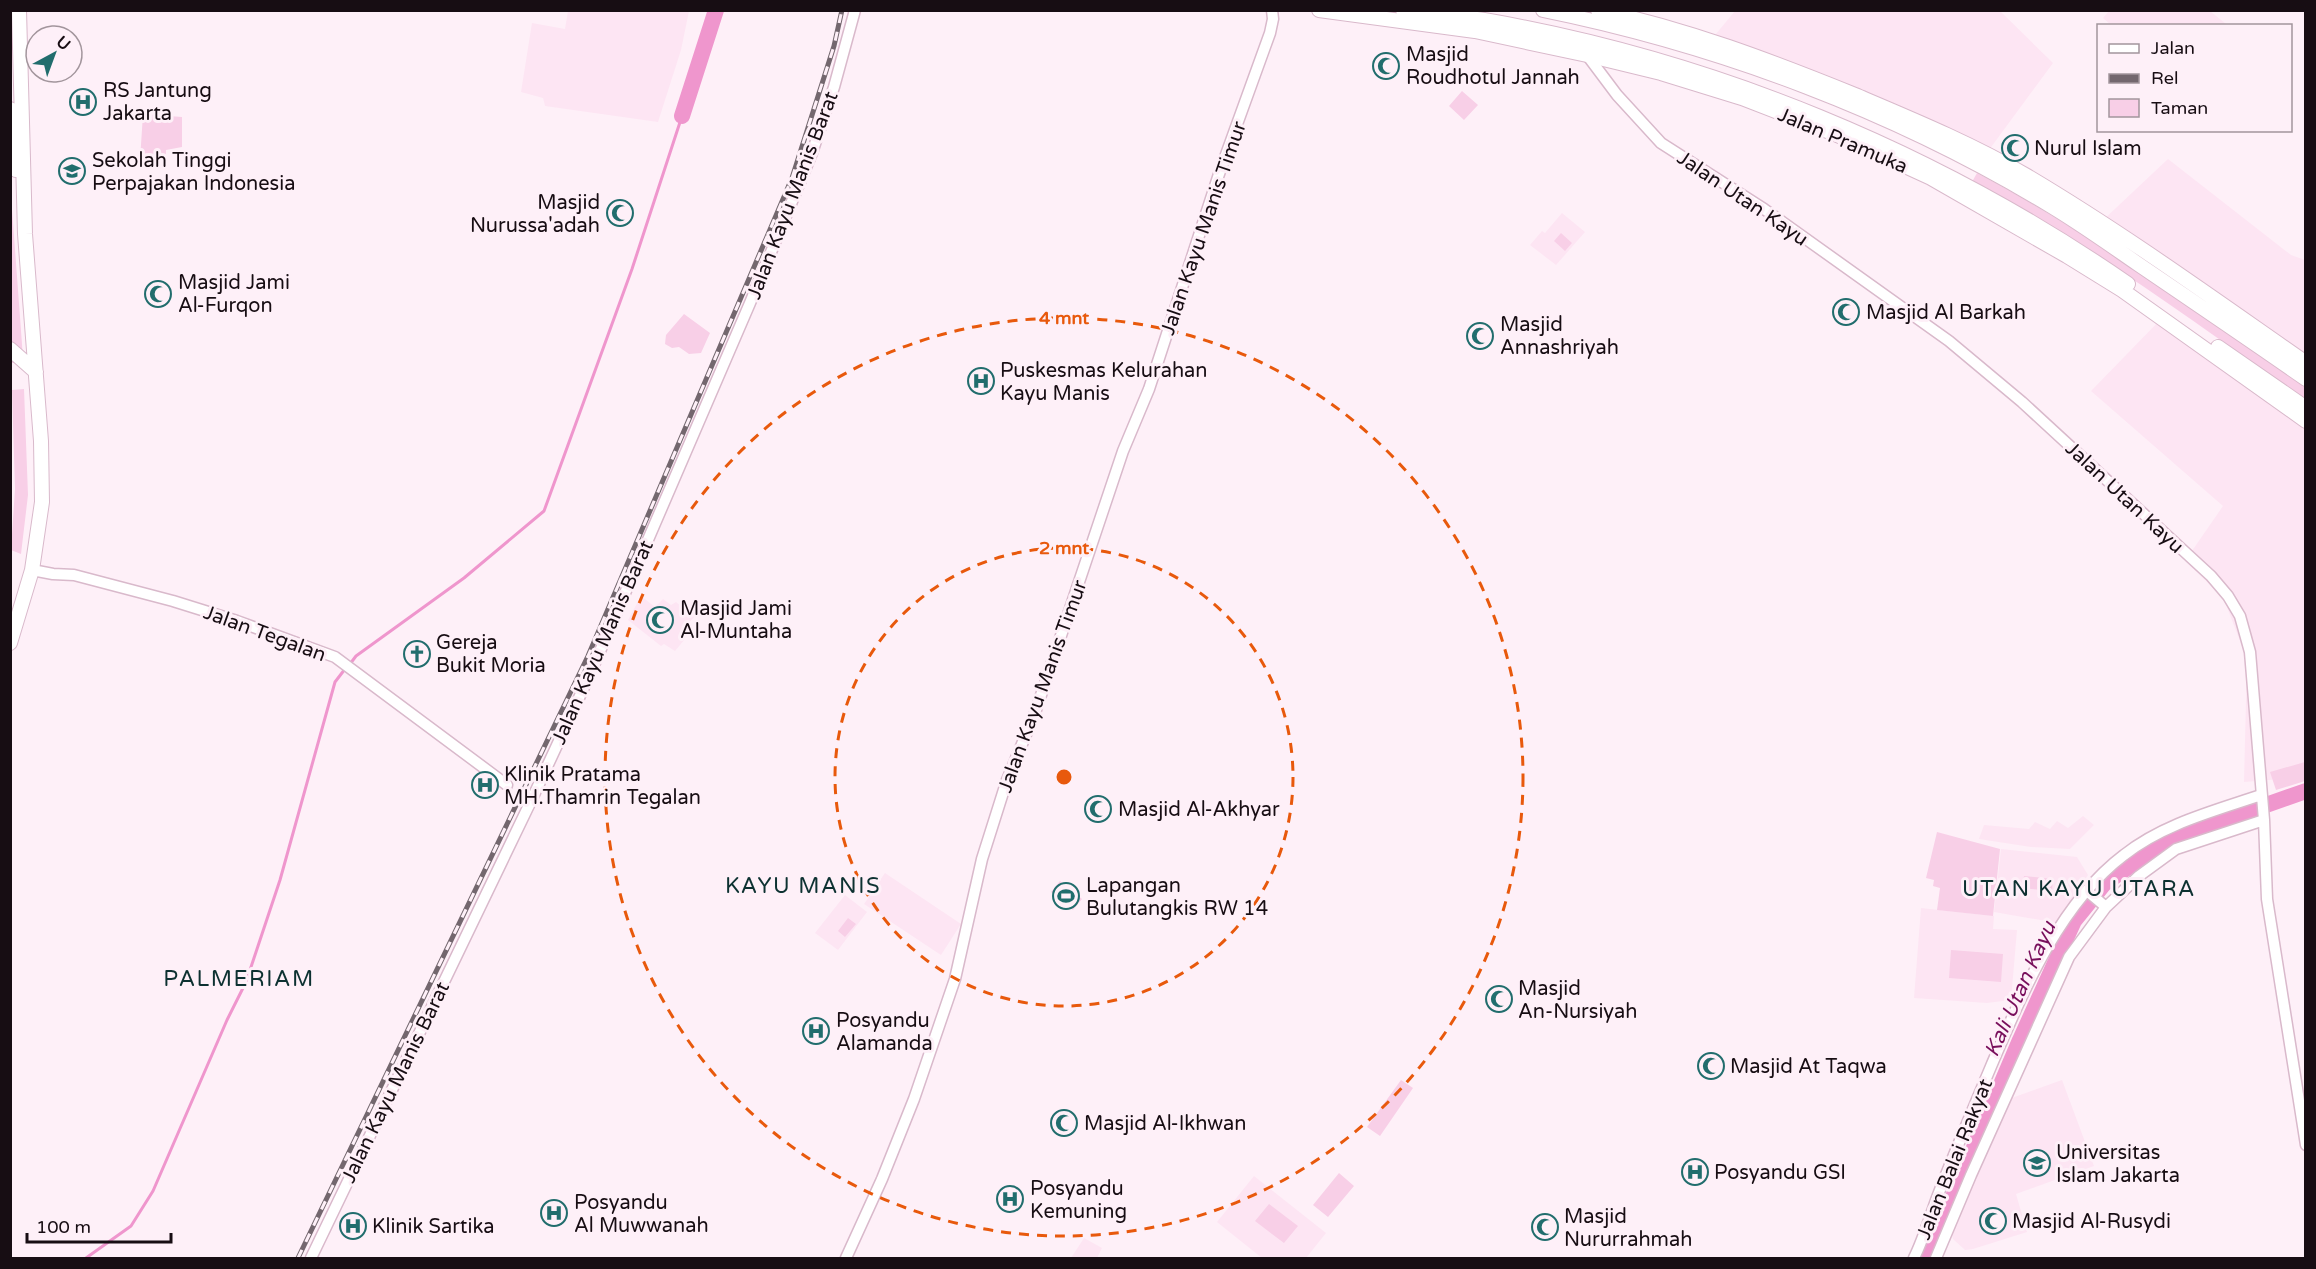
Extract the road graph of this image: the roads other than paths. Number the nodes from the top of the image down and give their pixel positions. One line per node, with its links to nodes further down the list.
1 (19, 10): 17 (main road)
2 (855, 10): 33 (street, Jalan Kayu Manis Barat)
3 (1272, 10): 34 (street, Jalan Kayu Manis Timur)
4 (1318, 10): 8 (main road, Jalan Pramuka)
5 (1403, 10): 15 (main road, Jalan Pramuka)
6 (1543, 10): 10 (main road, Jalan Pramuka)
7 (1598, 10): 9 (main road)
8 (1587, 55): 14 (main road, Jalan Pramuka); 28 (street, Jalan Utan Kayu)
9 (1821, 81): 10 (main road); 11 (main road)
10 (1836, 100): 13 (main road, Jalan Pramuka)
11 (1880, 105): 13 (main road); 20 (main road)
12 (10, 109): 17 (main road)
13 (1894, 124): 16 (main road, Jalan Pramuka)
14 (1969, 199): 15 (main road); 24 (main road, Jalan Pramuka)
15 (1994, 200): 18 (main road, Jalan Pramuka)
16 (2089, 231): 18 (main road); 22 (main road, Jalan Pramuka)
17 (25, 234): 21 (main road)
18 (2079, 250): 23 (main road, Jalan Pramuka)
19 (10, 349): 21 (main road)
20 (2306, 363)
21 (36, 372): 25 (main road)
22 (2306, 380)
23 (2306, 408)
24 (2306, 421)
25 (33, 566): 26 (main road); 27 (street, Jalan Tegalan)
26 (10, 644)
27 (507, 785)
28 (2261, 797): 29 (street, Jalan Utan Kayu); 30 (street, Jalan Balai Rakyat)
29 (2264, 815): 31 (street, Jalan Balai Rakyat); 32 (street, Jalan Utan Kayu)
30 (2089, 892): 31 (street); 35 (street, Jalan Balai Rakyat)
31 (2105, 906): 36 (street, Jalan Balai Rakyat)
32 (2306, 1145)
33 (311, 1258)
34 (846, 1258)
35 (1914, 1258)
36 (1936, 1258)

